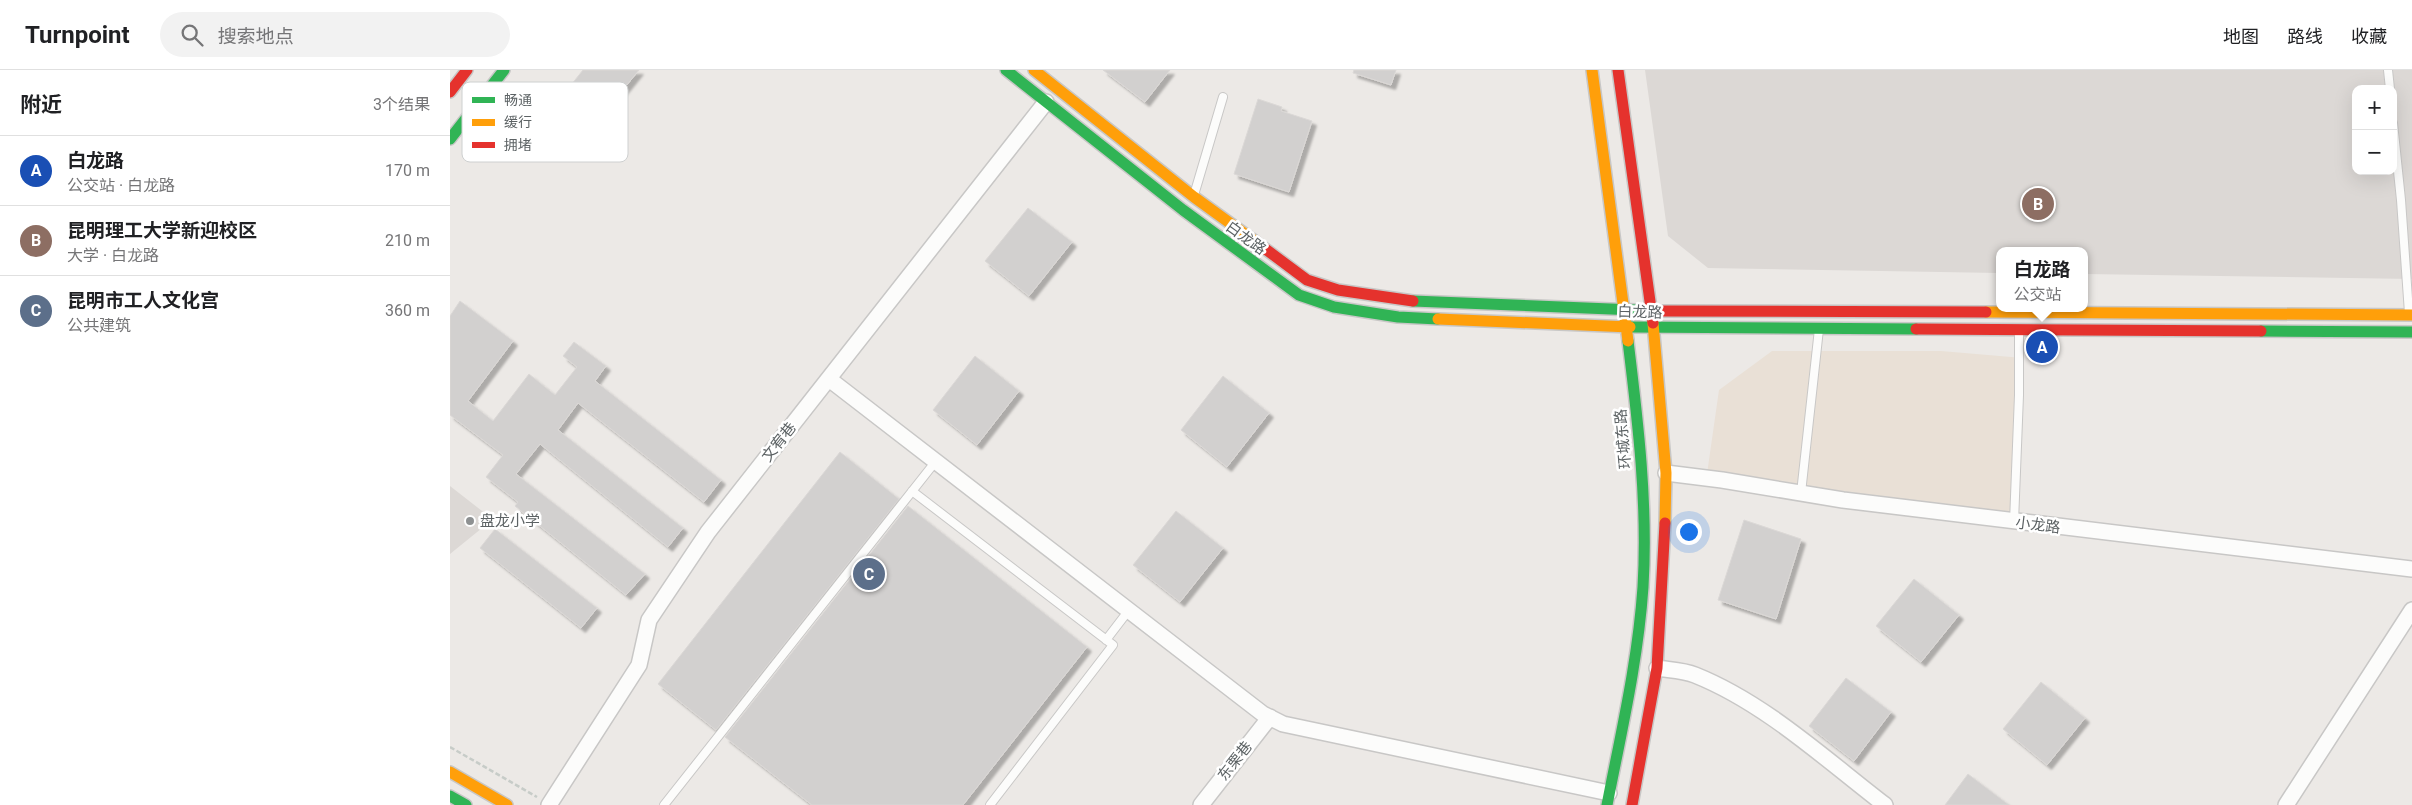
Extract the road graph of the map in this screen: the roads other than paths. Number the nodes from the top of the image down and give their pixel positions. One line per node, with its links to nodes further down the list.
1 (468, 70): 10 (main road)
2 (504, 70): 8 (main road)
3 (1006, 70): 12 (main road, 白龙路)
4 (1034, 70): 16 (main road, 白龙路)
5 (1592, 70): 17 (main road, 环城东路)
6 (1618, 70): 18 (main road)
7 (2388, 70): 9 (lane)
8 (495, 82)
9 (2390, 85)
10 (450, 92)
11 (1223, 98): 16 (lane)
12 (1046, 102): 22 (main road, 白龙路); 27 (street, 文宥巷)
13 (462, 124): 15 (main road)
14 (2394, 130): 21 (lane)
15 (450, 139)
16 (1194, 197): 17 (main road, 白龙路)
17 (1626, 310): 18 (main road, 白龙路); 22 (main road, 环城东路)
18 (1652, 311): 19 (main road, 白龙路); 23 (main road)
19 (1996, 312)
20 (2088, 312): 21 (main road, 白龙路)
21 (2410, 315)
22 (1628, 327): 23 (main road, 白龙路); 41 (main road, 环城东路)
23 (1654, 328): 24 (main road, 白龙路); 29 (main road)
24 (1819, 328): 25 (main road, 白龙路); 31 (lane)
25 (2019, 329): 26 (main road, 白龙路); 32 (lane)
26 (2412, 332)
27 (829, 379): 28 (street); 42 (street, 文宥巷)
28 (936, 461): 30 (lane); 34 (street)
29 (1666, 474): 31 (street, 小龙路); 37 (main road)
30 (912, 491): 36 (lane); 45 (lane)
31 (1801, 493): 32 (street, 小龙路)
32 (2014, 522): 33 (street, 小龙路)
33 (2412, 569)
34 (1129, 610): 36 (lane); 38 (street)
35 (2412, 610): 50 (street)
36 (1106, 640): 46 (lane)
37 (1657, 668): 48 (main road); 49 (street)
38 (1270, 717): 41 (street); 47 (street, 东栗巷)
39 (450, 772): 44 (main road)
40 (450, 796): 43 (main road)
41 (1608, 799)
42 (549, 804)
43 (466, 805)
44 (507, 805)
45 (664, 805)
46 (990, 805)
47 (1201, 805)
48 (1632, 805)
49 (1884, 805)
50 (2286, 805)

